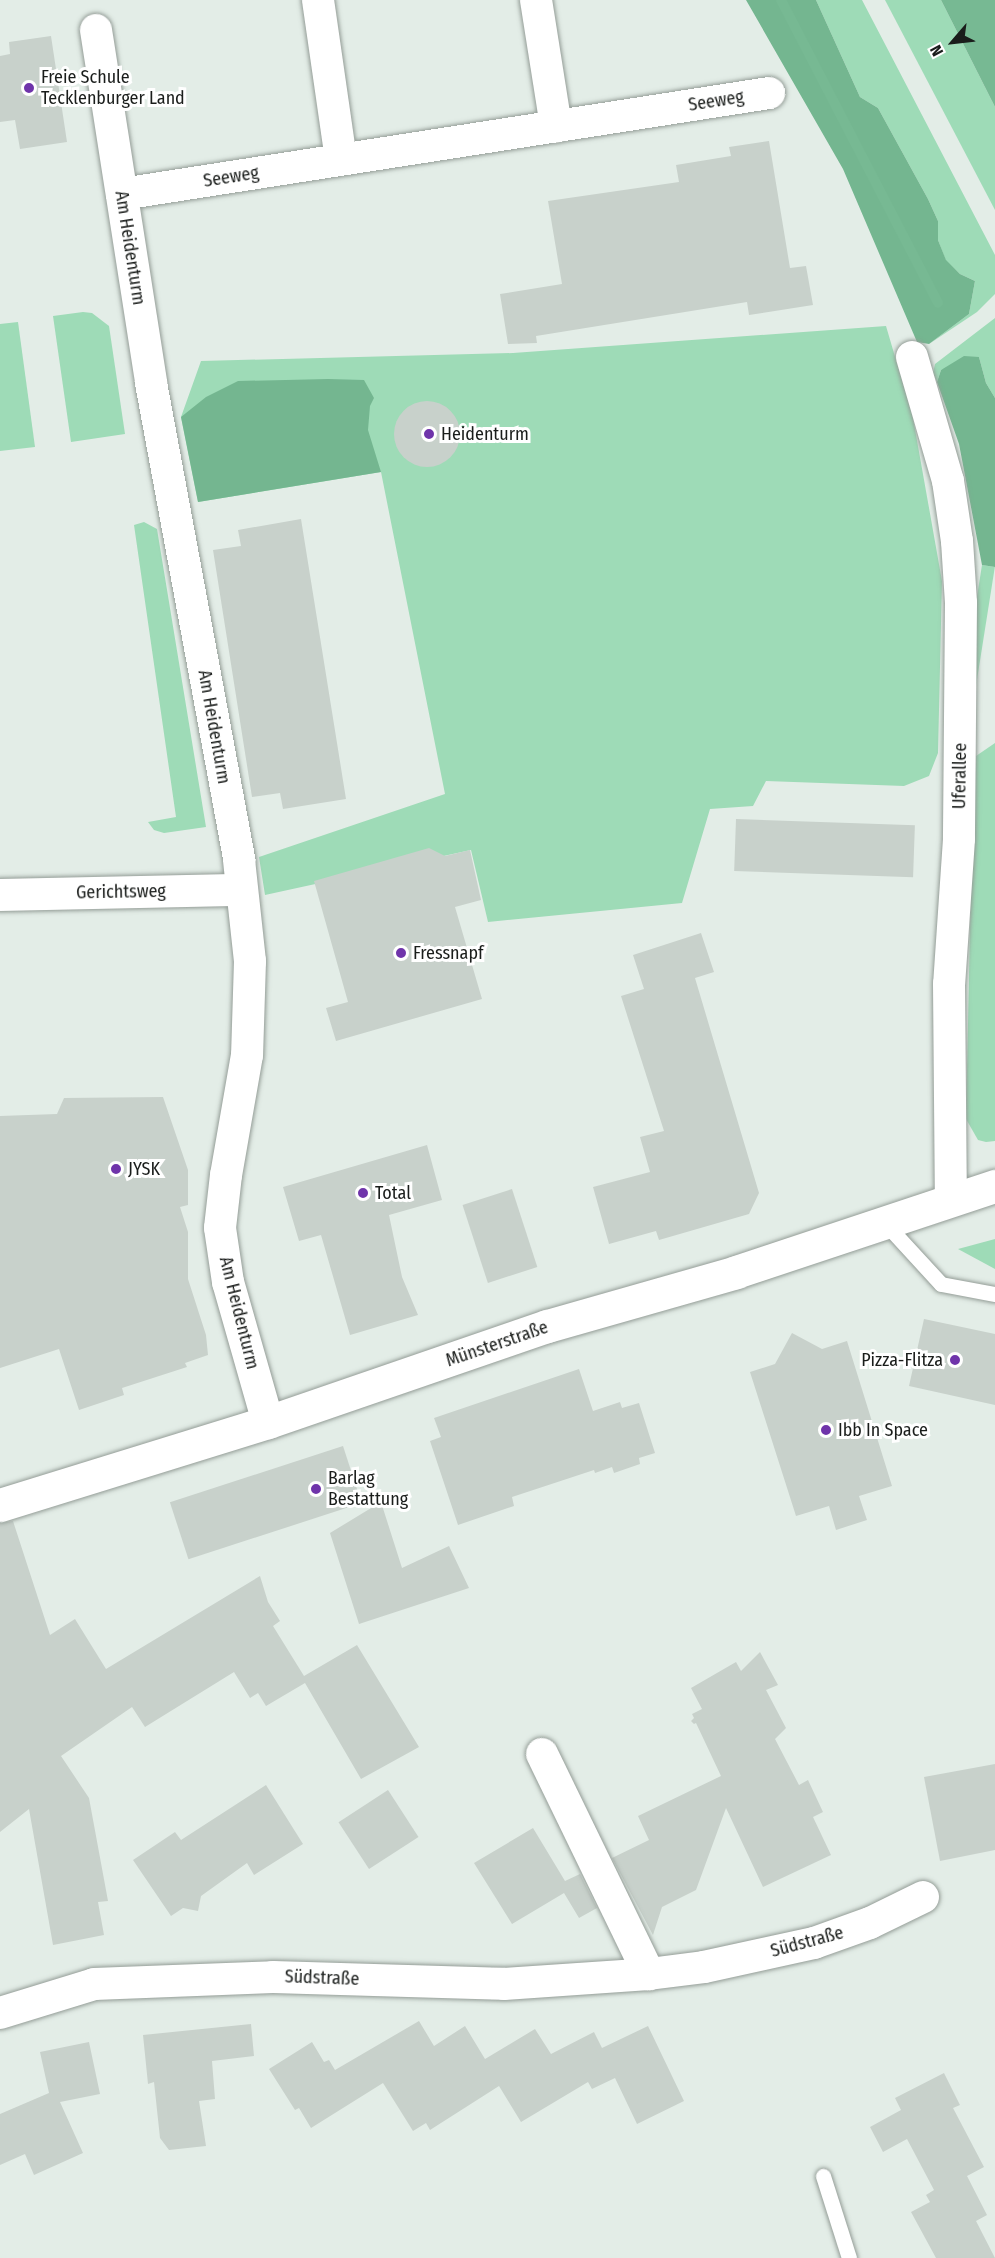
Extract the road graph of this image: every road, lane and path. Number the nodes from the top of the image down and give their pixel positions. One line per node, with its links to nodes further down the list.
1 (318, 0): 6 (street)
2 (536, 0): 5 (street)
3 (96, 30): 7 (street, Am Heidenturm)
4 (769, 93): 5 (street, Seeweg)
5 (556, 126): 6 (street, Seeweg)
6 (341, 159): 7 (street, Seeweg)
7 (122, 194): 9 (street, Am Heidenturm)
8 (912, 357): 12 (street, Uferallee)
9 (241, 890): 10 (street, Gerichtsweg); 15 (street, Am Heidenturm)
10 (0, 895)
11 (995, 1186): 12 (main road, Münsterstraße)
12 (951, 1200): 13 (main road, Münsterstraße)
13 (884, 1222): 14 (lane); 15 (main road, Münsterstraße)
14 (995, 1294)
15 (268, 1422): 16 (main road, Münsterstraße)
16 (0, 1505)
17 (542, 1754): 19 (street)
18 (923, 1897): 19 (street, Südstraße)
19 (649, 1974): 20 (street, Südstraße)
20 (0, 2013)
21 (823, 2176): 22 (lane)
22 (849, 2258)

